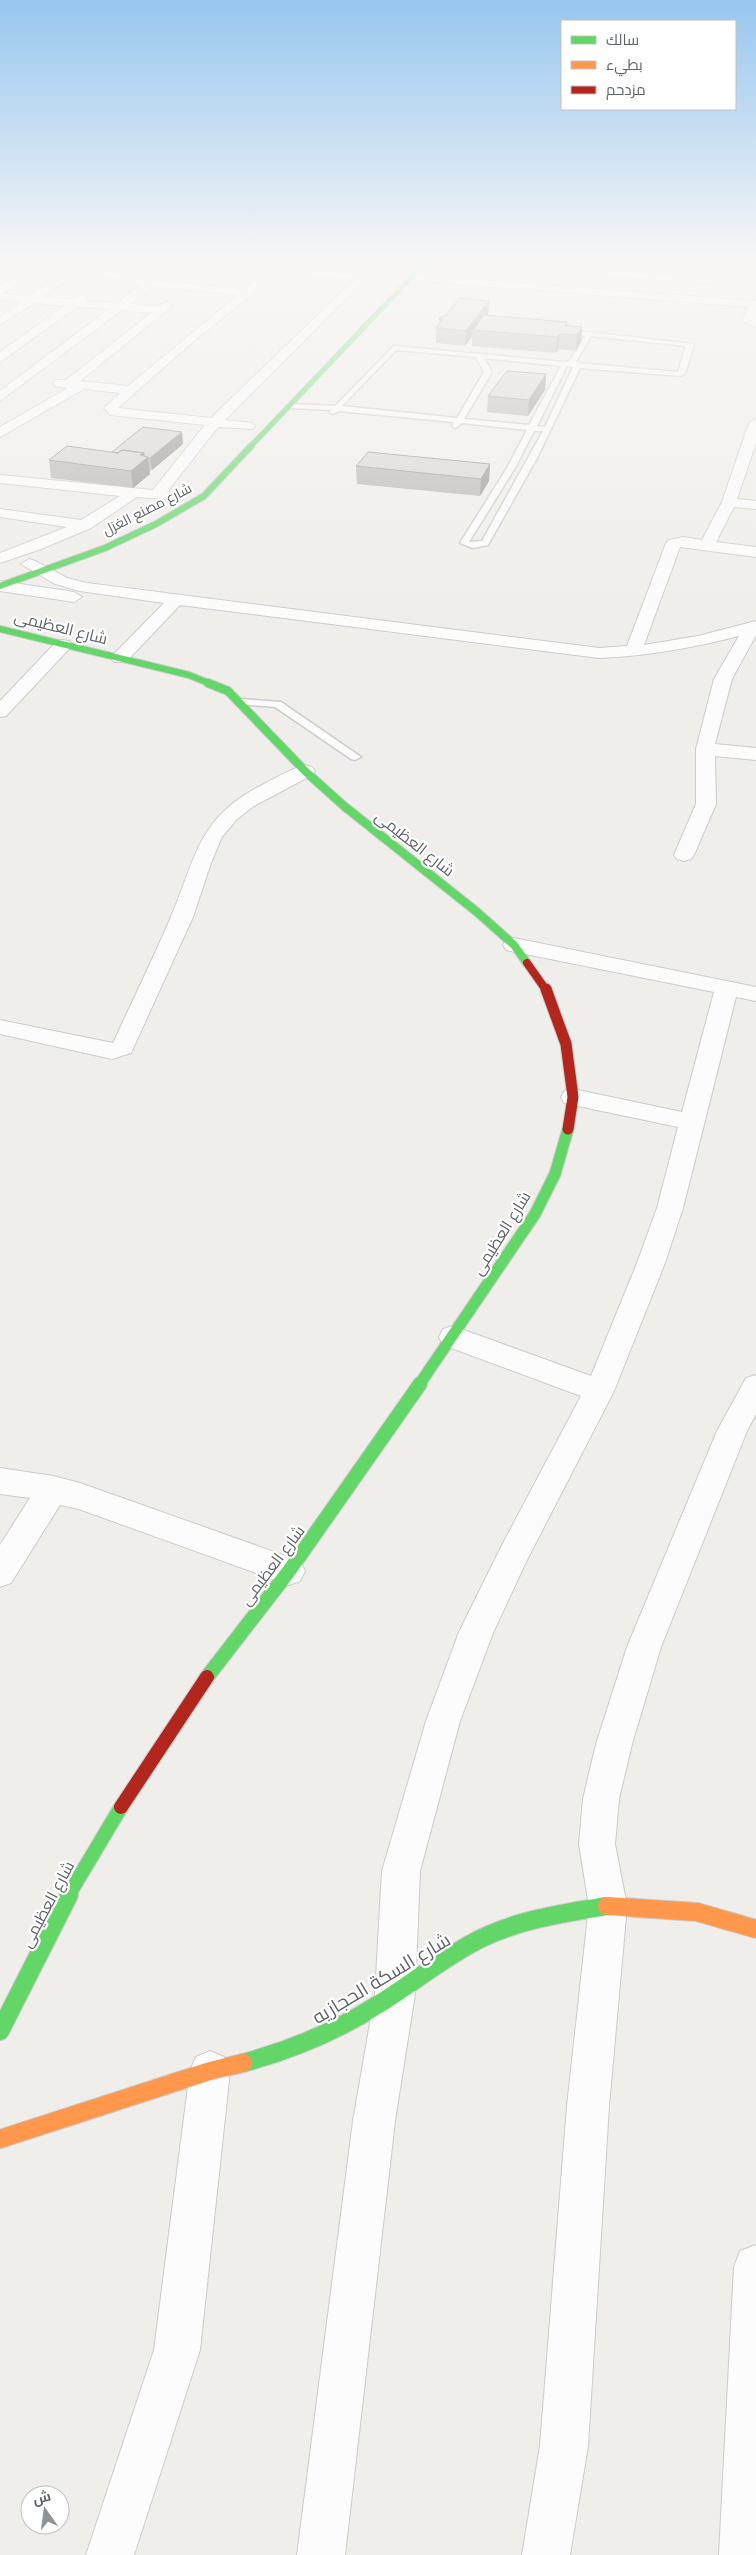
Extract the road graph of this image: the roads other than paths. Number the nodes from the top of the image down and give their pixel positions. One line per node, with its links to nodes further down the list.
1 (21, 382): 13 (street)
2 (52, 382): 11 (street)
3 (79, 382): 11 (street)
4 (139, 382): 12 (street)
5 (255, 382): 20 (street)
6 (314, 382): 15 (street, شارع مصنع الغزل)
7 (361, 382): 16 (lane)
8 (482, 382): 22 (lane)
9 (560, 382): 24 (lane)
10 (565, 382): 26 (lane)
11 (76, 385): 12 (street); 19 (street)
12 (130, 390): 20 (street)
13 (0, 397)
14 (277, 404): 15 (street)
15 (292, 406): 16 (lane); 43 (street, شارع مصنع الغزل)
16 (335, 410): 22 (lane)
17 (9, 414): 19 (street)
18 (258, 415): 23 (street)
19 (26, 416): 25 (street)
20 (215, 422): 23 (street); 35 (street)
21 (756, 423): 28 (street)
22 (457, 424): 24 (lane)
23 (248, 426): 27 (street)
24 (530, 431): 26 (lane); 26 (lane)
25 (0, 433)
26 (547, 433)
27 (234, 440)
28 (753, 440): 29 (street)
29 (741, 468): 30 (street); 34 (street)
30 (756, 470)
31 (0, 479): 32 (street)
32 (132, 494): 35 (street); 39 (street)
33 (178, 495): 35 (street)
34 (729, 502): 36 (street); 40 (street)
35 (155, 503)
36 (756, 505)
37 (0, 513): 39 (street)
38 (132, 522): 43 (street, شارع مصنع الغزل)
39 (86, 525): 42 (street)
40 (707, 544): 41 (street); 50 (street)
41 (756, 552)
42 (0, 558)
43 (36, 568): 44 (street, شارع مصنع الغزل); 45 (street, شارع مصنع الغزل); 46 (street)
44 (0, 574)
45 (0, 586): 46 (street)
46 (178, 598): 50 (street); 51 (street)
47 (754, 627): 50 (street); 54 (street)
48 (0, 629): 49 (street, شارع العظيمى)
49 (63, 644): 51 (street, شارع العظيمى); 53 (street)
50 (633, 652)
51 (120, 658): 52 (street, شارع العظيمى)
52 (241, 702): 56 (lane); 57 (street, شارع العظيمى)
53 (0, 712)
54 (706, 749): 55 (street); 58 (street)
55 (756, 754)
56 (355, 757)
57 (305, 771): 59 (street, شارع العظيمى); 62 (street)
58 (684, 856)
59 (514, 945): 60 (street); 63 (street, شارع العظيمى)
60 (727, 987): 61 (street); 64 (street)
61 (756, 994)
62 (0, 1026)
63 (573, 1097): 64 (street); 65 (street, شارع العظيمى)
64 (692, 1122): 67 (street)
65 (453, 1337): 67 (street); 70 (street, شارع العظيمى)
66 (756, 1386): 72 (street)
67 (599, 1391): 74 (street)
68 (0, 1481): 69 (street)
69 (53, 1489): 70 (street); 71 (street)
70 (290, 1571): 75 (street, شارع العظيمى)
71 (0, 1573)
72 (608, 1906): 73 (street, شارع السكة الحجازيه); 74 (street, شارع السكة الحجازيه); 81 (street)
73 (756, 1929)
74 (395, 1994): 76 (street, شارع السكة الحجازيه); 80 (street)
75 (0, 2031)
76 (210, 2072): 77 (street, شارع السكة الحجازيه); 79 (street)
77 (0, 2139)
78 (756, 2267): 82 (street)
79 (110, 2555)
80 (321, 2555)
81 (546, 2555)
82 (743, 2555)

